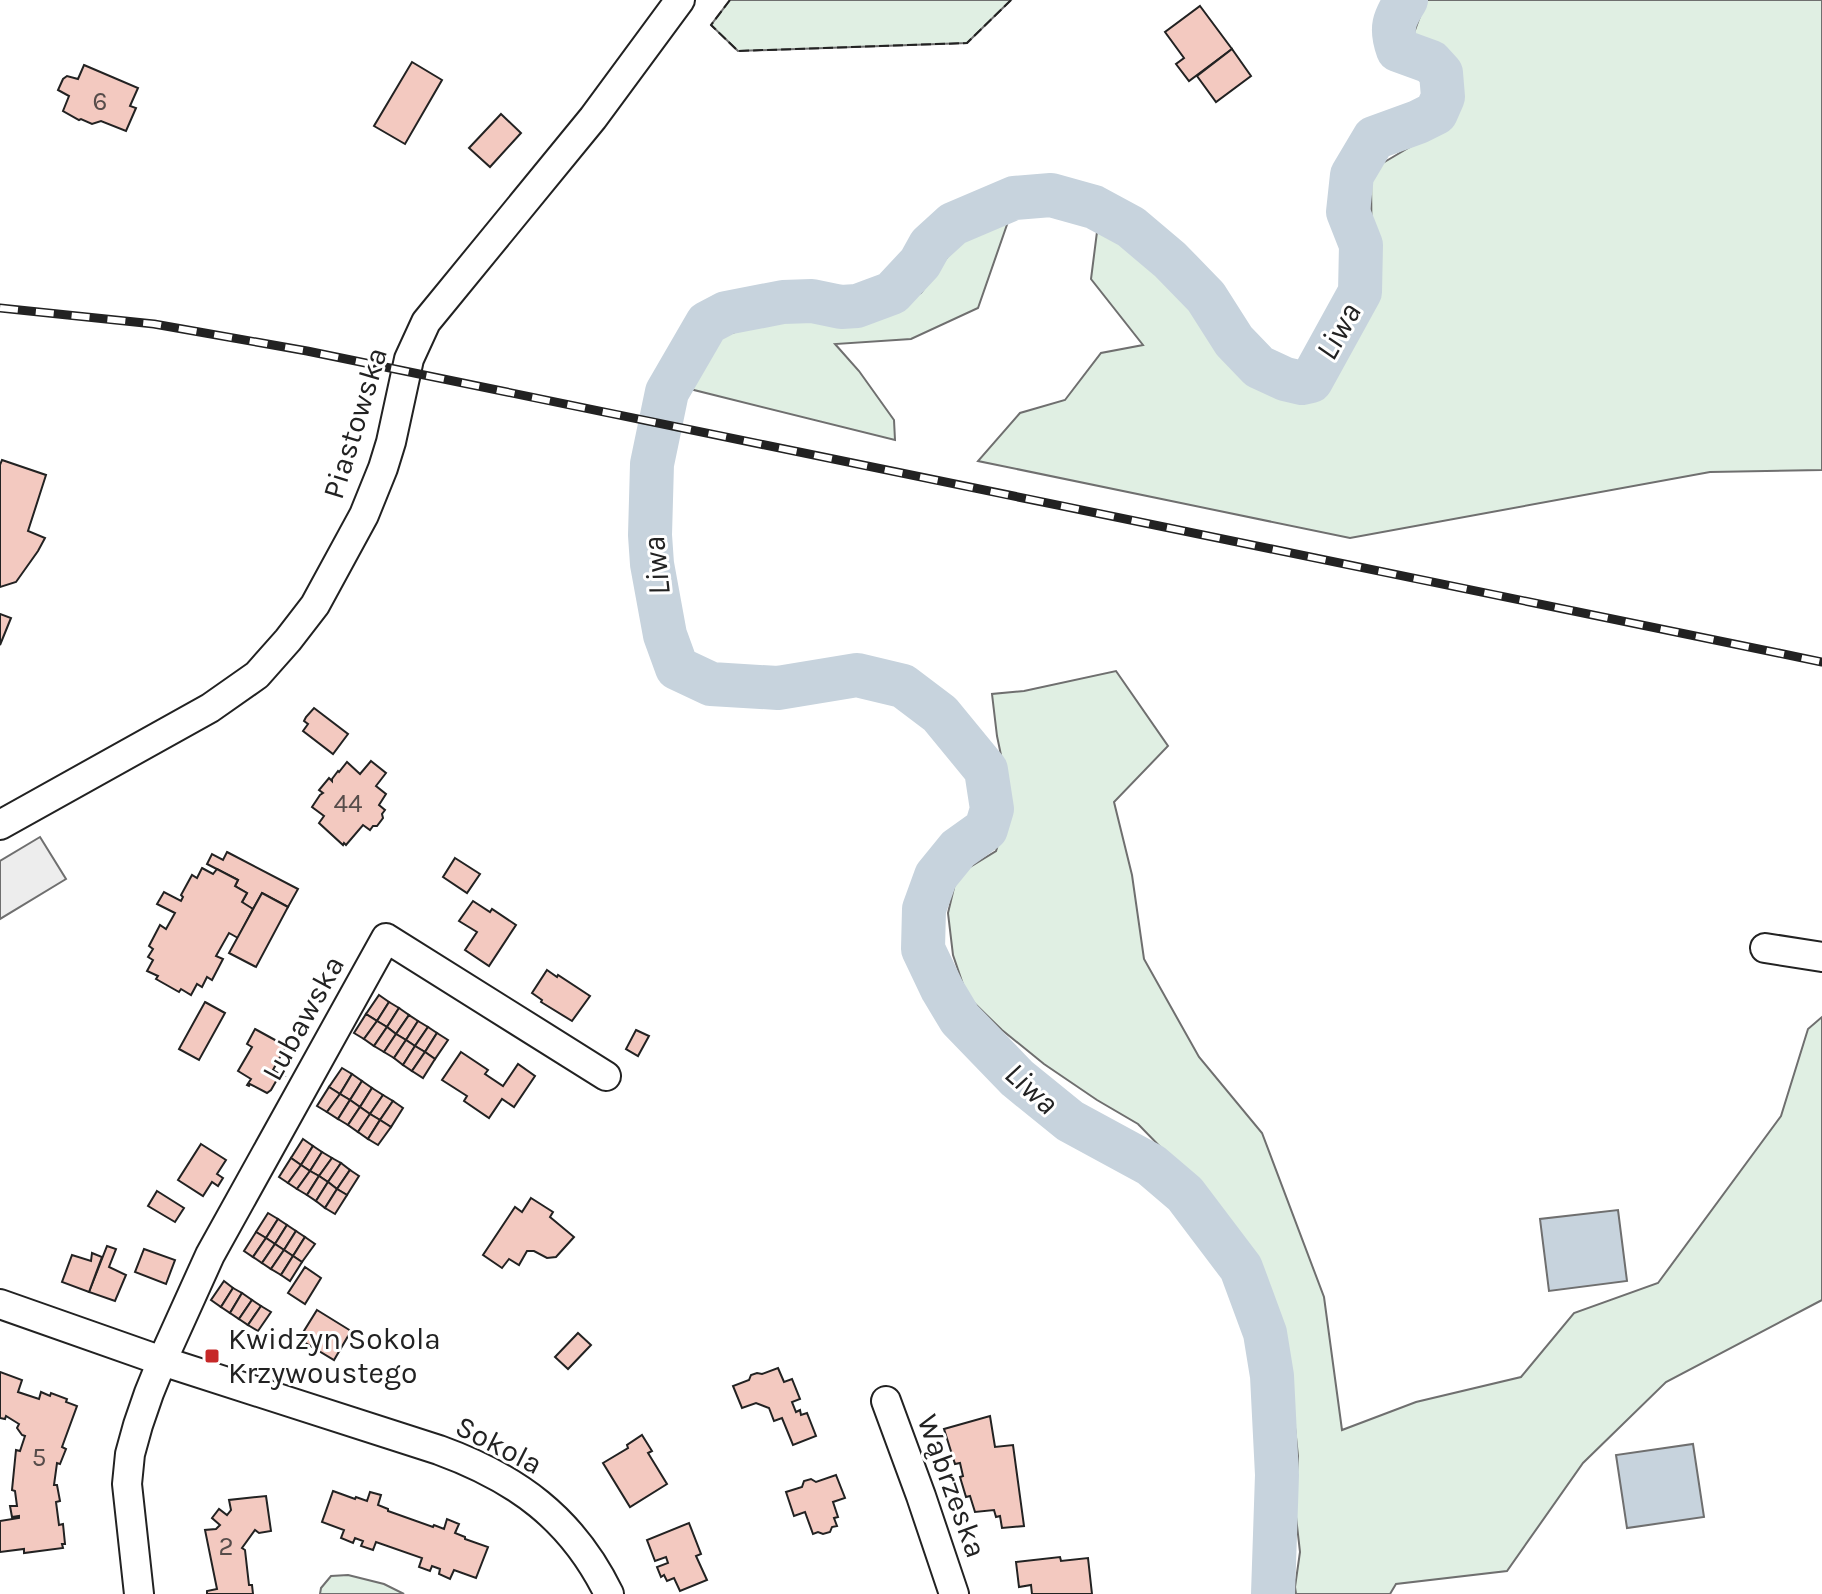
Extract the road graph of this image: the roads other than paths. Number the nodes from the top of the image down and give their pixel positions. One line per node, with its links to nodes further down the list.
1 (680, 0): 2 (street, Piastowska)
2 (0, 825)
3 (1765, 948): 4 (street)
4 (1822, 957)
5 (606, 1076): 7 (street, Lubawska)
6 (0, 1304): 7 (street, Sokola)
7 (162, 1361): 9 (street); 10 (street, Sokola)
8 (886, 1401): 11 (street, Wąbrzeska)
9 (139, 1594)
10 (609, 1594)
11 (954, 1594)

